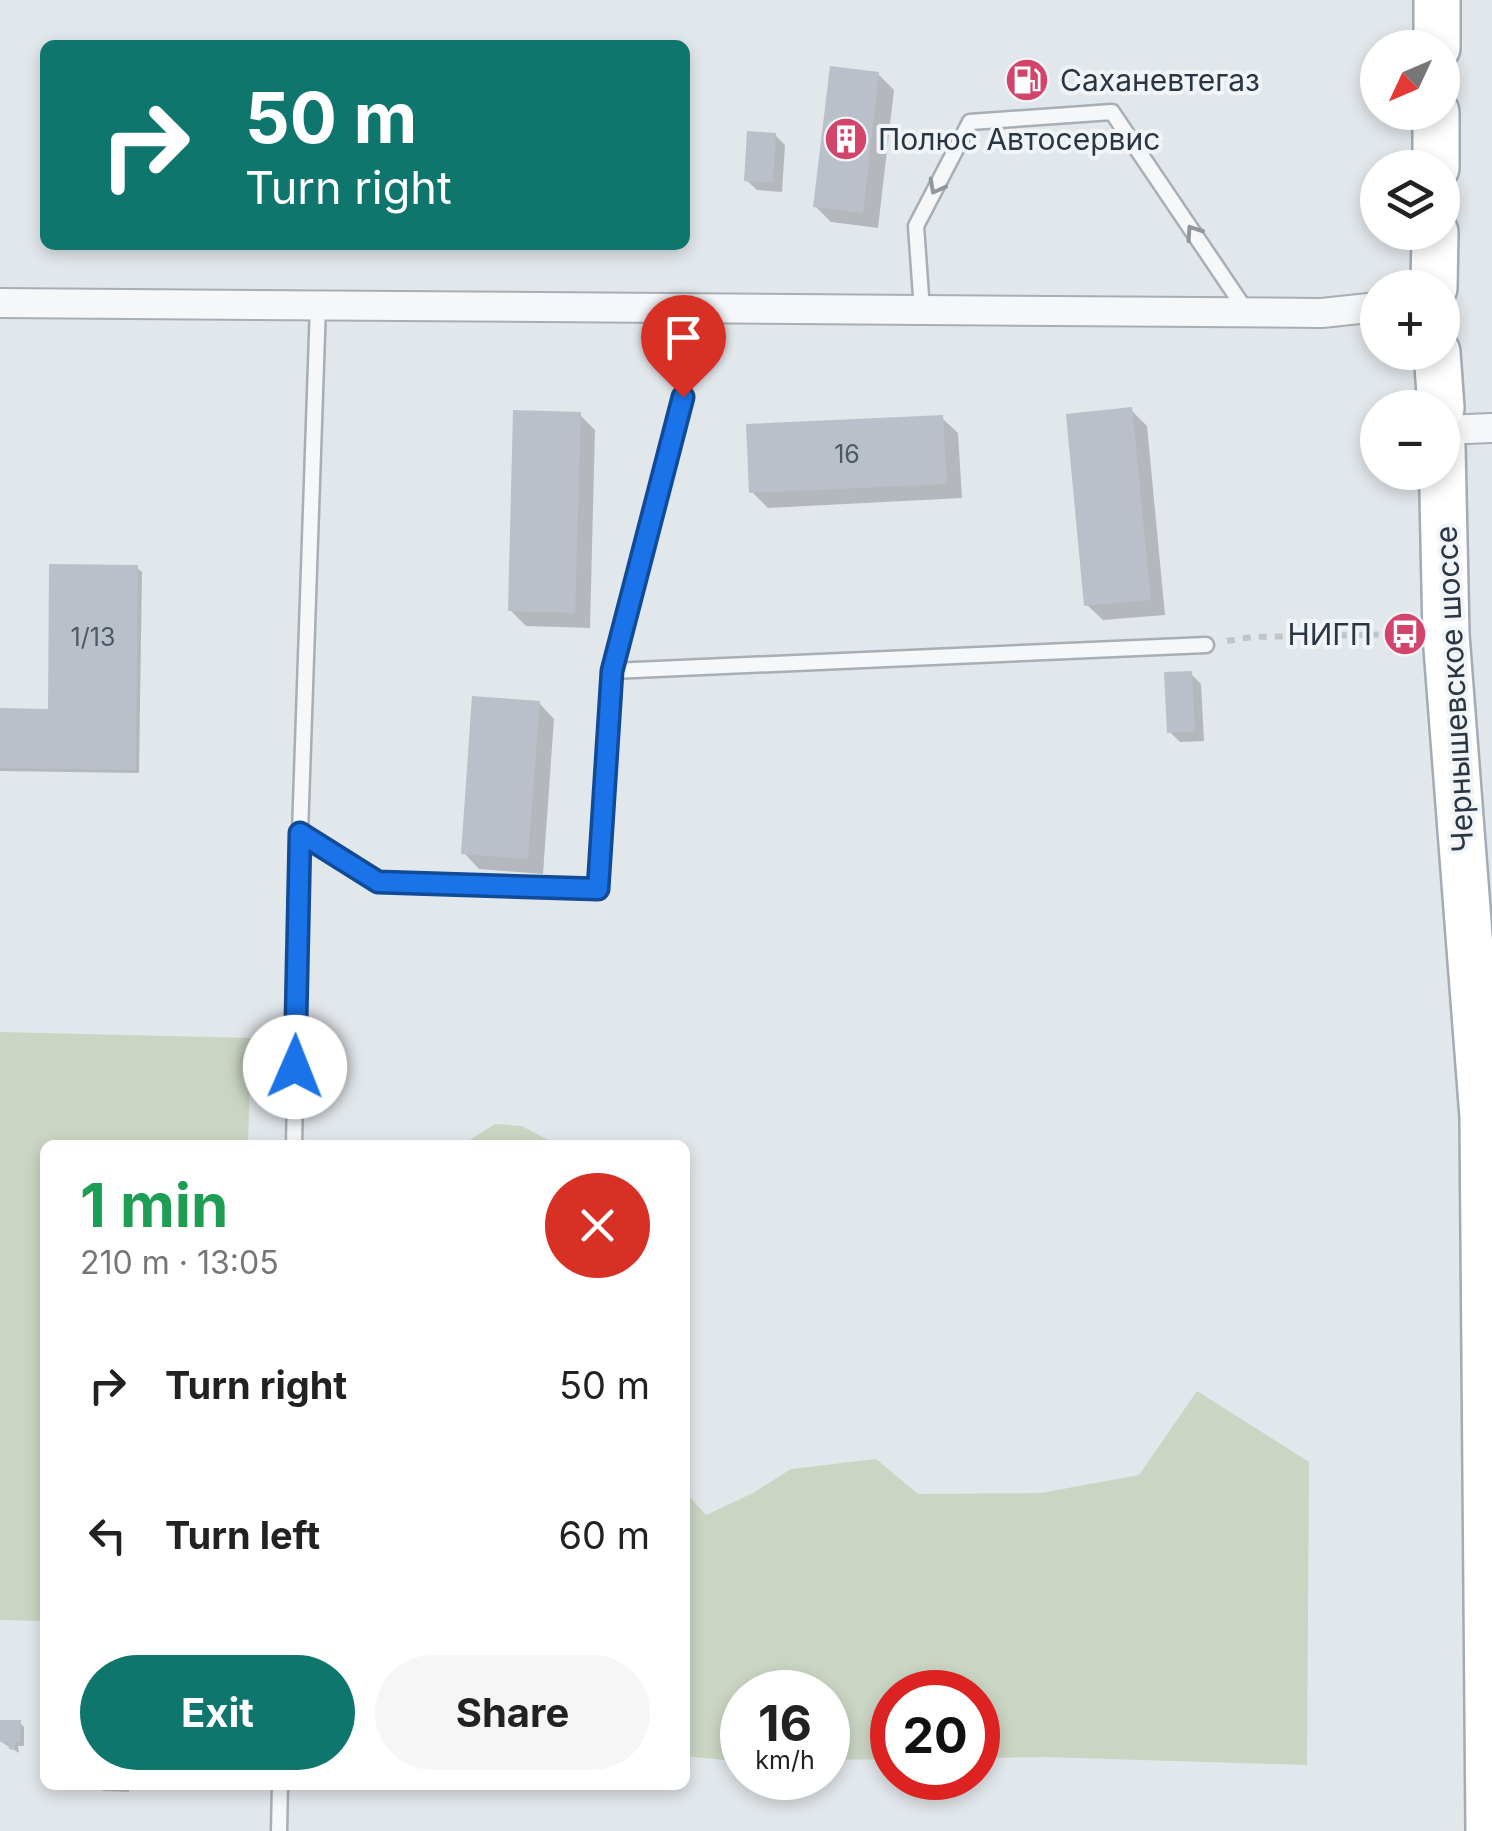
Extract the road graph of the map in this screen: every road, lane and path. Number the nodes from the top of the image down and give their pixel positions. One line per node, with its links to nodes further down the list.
1 (1437, 0): 2 (main road)
2 (1437, 30)
3 (0, 303): 4 (street)
4 (318, 305): 6 (street); 16 (lane)
5 (1360, 309): 7 (street)
6 (922, 310): 7 (street); 7 (lane, one-way to 6)
7 (1248, 313)
8 (683, 397): 15 (lane)
9 (1492, 428): 10 (street)
10 (1460, 429)
11 (1443, 490): 17 (main road, Чернышевское шоссе)
12 (1364, 633): 13 (path)
13 (1252, 637)
14 (1206, 645): 15 (lane)
15 (612, 671): 16 (lane)
16 (300, 833): 18 (lane)
17 (1488, 1117): 21 (main road, Чернышевское шоссе)
18 (294, 1140)
19 (280, 1790): 20 (lane)
20 (279, 1831)
21 (1489, 1831)

